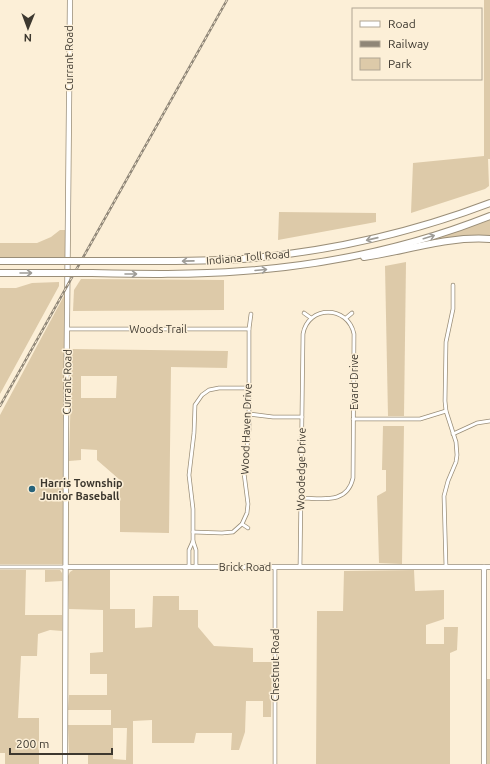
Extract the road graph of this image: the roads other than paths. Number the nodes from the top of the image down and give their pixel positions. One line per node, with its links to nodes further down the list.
1 (70, 0): 14 (street, Currant Road)
2 (490, 203): 5 (highway, Indiana Toll Road, one-way to 5, bridge)
3 (490, 216): 6 (highway, Indiana Toll Road, one-way to 3)
4 (490, 239): 6 (highway)
5 (0, 261)
6 (309, 264): 7 (highway, Indiana Toll Road, one-way to 6, bridge)
7 (0, 273)
8 (453, 285): 17 (street)
9 (352, 312): 13 (street)
10 (304, 313): 12 (street)
11 (251, 314): 15 (street, Wood Haven Drive)
12 (311, 318): 13 (street); 19 (street, Woodedge Drive)
13 (346, 318): 20 (street, Evard Drive)
14 (68, 329): 15 (street, Woods Trail); 29 (street, Currant Road)
15 (249, 329): 16 (street, Wood Haven Drive)
16 (248, 388): 18 (street, Wood Haven Drive); 26 (street)
17 (446, 411): 20 (street); 22 (street)
18 (249, 414): 19 (street); 24 (street, Wood Haven Drive)
19 (302, 417): 23 (street, Woodedge Drive)
20 (353, 419): 23 (street, Evard Drive)
21 (490, 421): 22 (street)
22 (453, 434): 34 (street)
23 (301, 498): 33 (street, Woodedge Drive)
24 (242, 524): 25 (street); 26 (street)
25 (248, 528)
26 (193, 532): 27 (street)
27 (193, 541): 30 (street); 31 (street)
28 (0, 567): 29 (street, Brick Road)
29 (65, 567): 30 (street, Brick Road); 37 (street, Currant Road)
30 (189, 567): 31 (street, Brick Road)
31 (196, 567): 32 (street, Brick Road)
32 (275, 567): 33 (street, Brick Road); 38 (street, Chestnut Road)
33 (300, 567): 34 (street, Brick Road)
34 (446, 567): 35 (street, Brick Road)
35 (484, 567): 36 (street, Brick Road); 39 (street)
36 (490, 567)
37 (65, 764)
38 (275, 764)
39 (484, 764)

